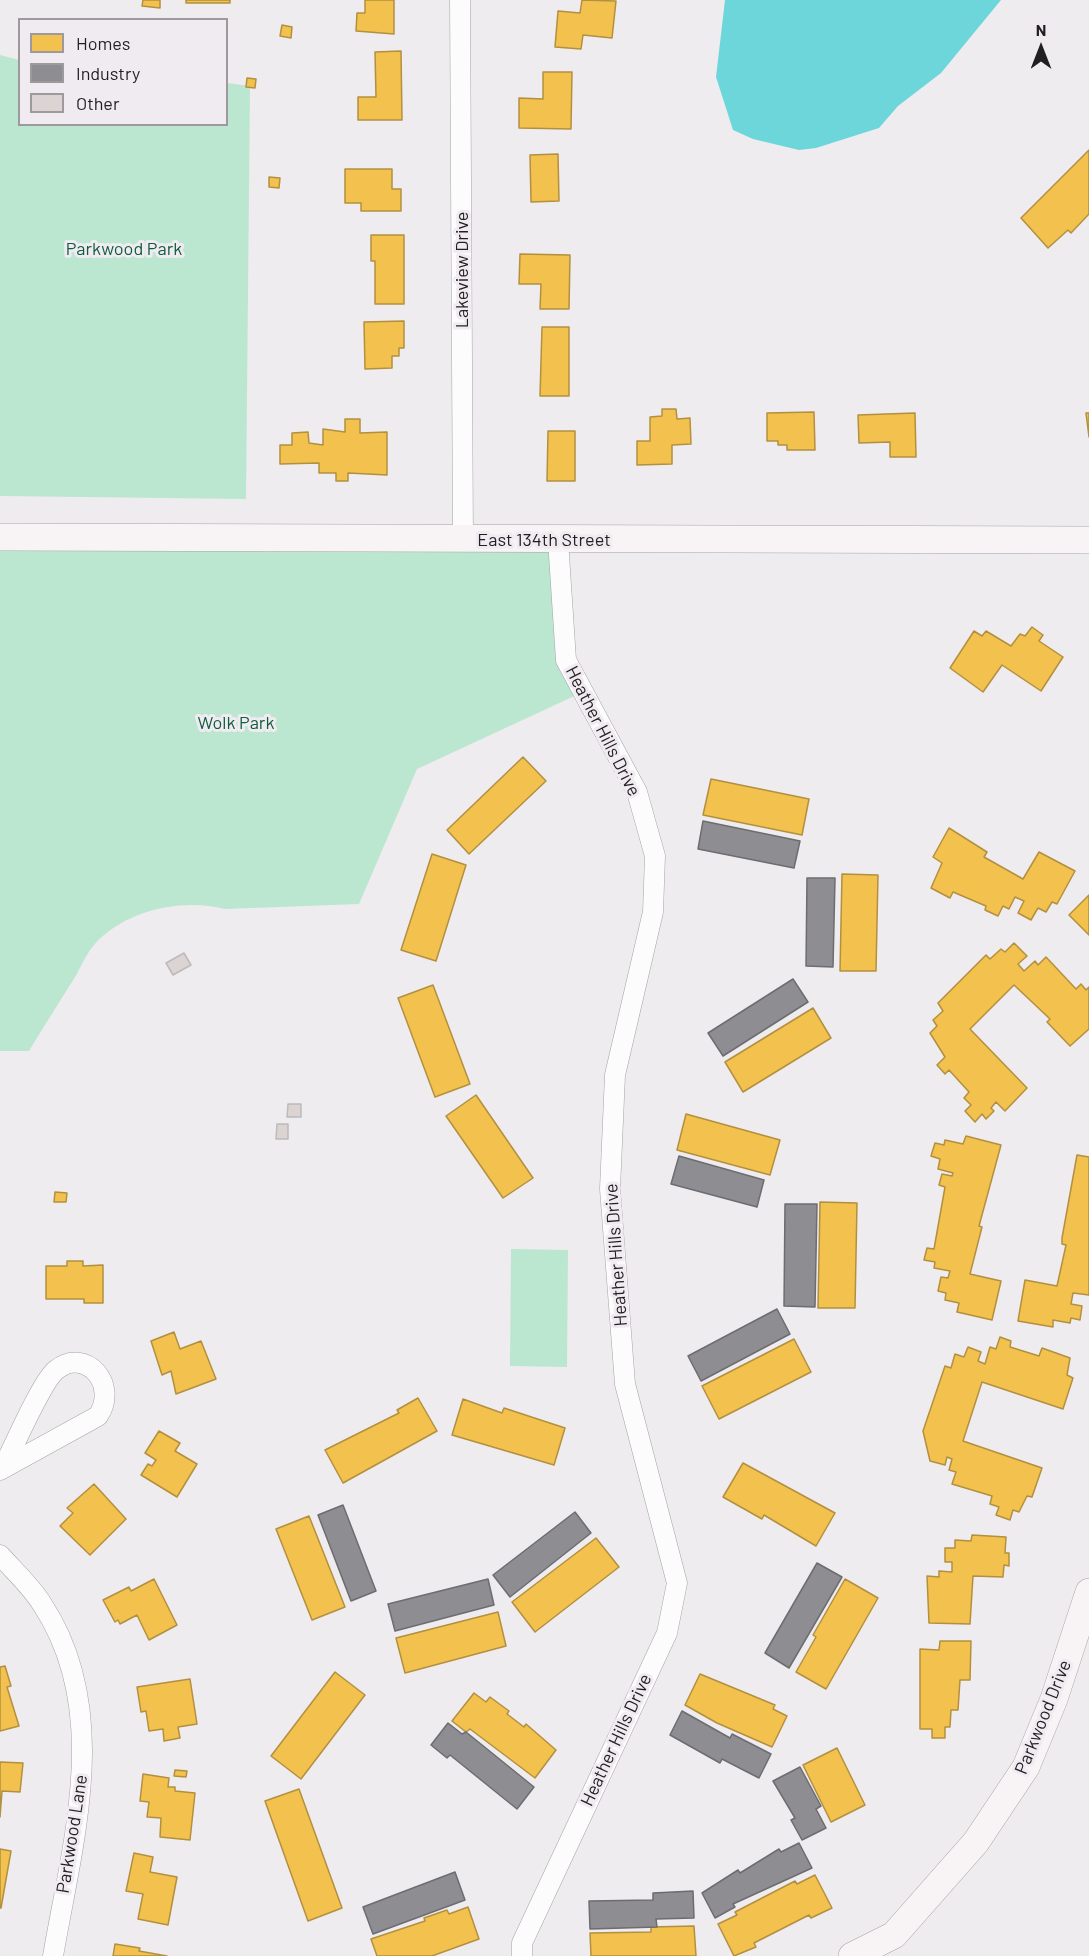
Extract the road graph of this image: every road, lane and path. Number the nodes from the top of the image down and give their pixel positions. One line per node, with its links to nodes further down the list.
1 (460, 0): 3 (street, Lakeview Drive)
2 (0, 537): 3 (street, East 134th Street)
3 (463, 540): 4 (street, East 134th Street)
4 (558, 540): 5 (street, East 134th Street); 10 (street, Heather Hills Drive)
5 (1089, 540)
6 (1, 1469): 6 (street)
7 (0, 1555): 9 (street, Parkwood Lane)
8 (1089, 1592): 11 (street, Parkwood Drive)
9 (52, 1956)
10 (522, 1956)
11 (852, 1956)

